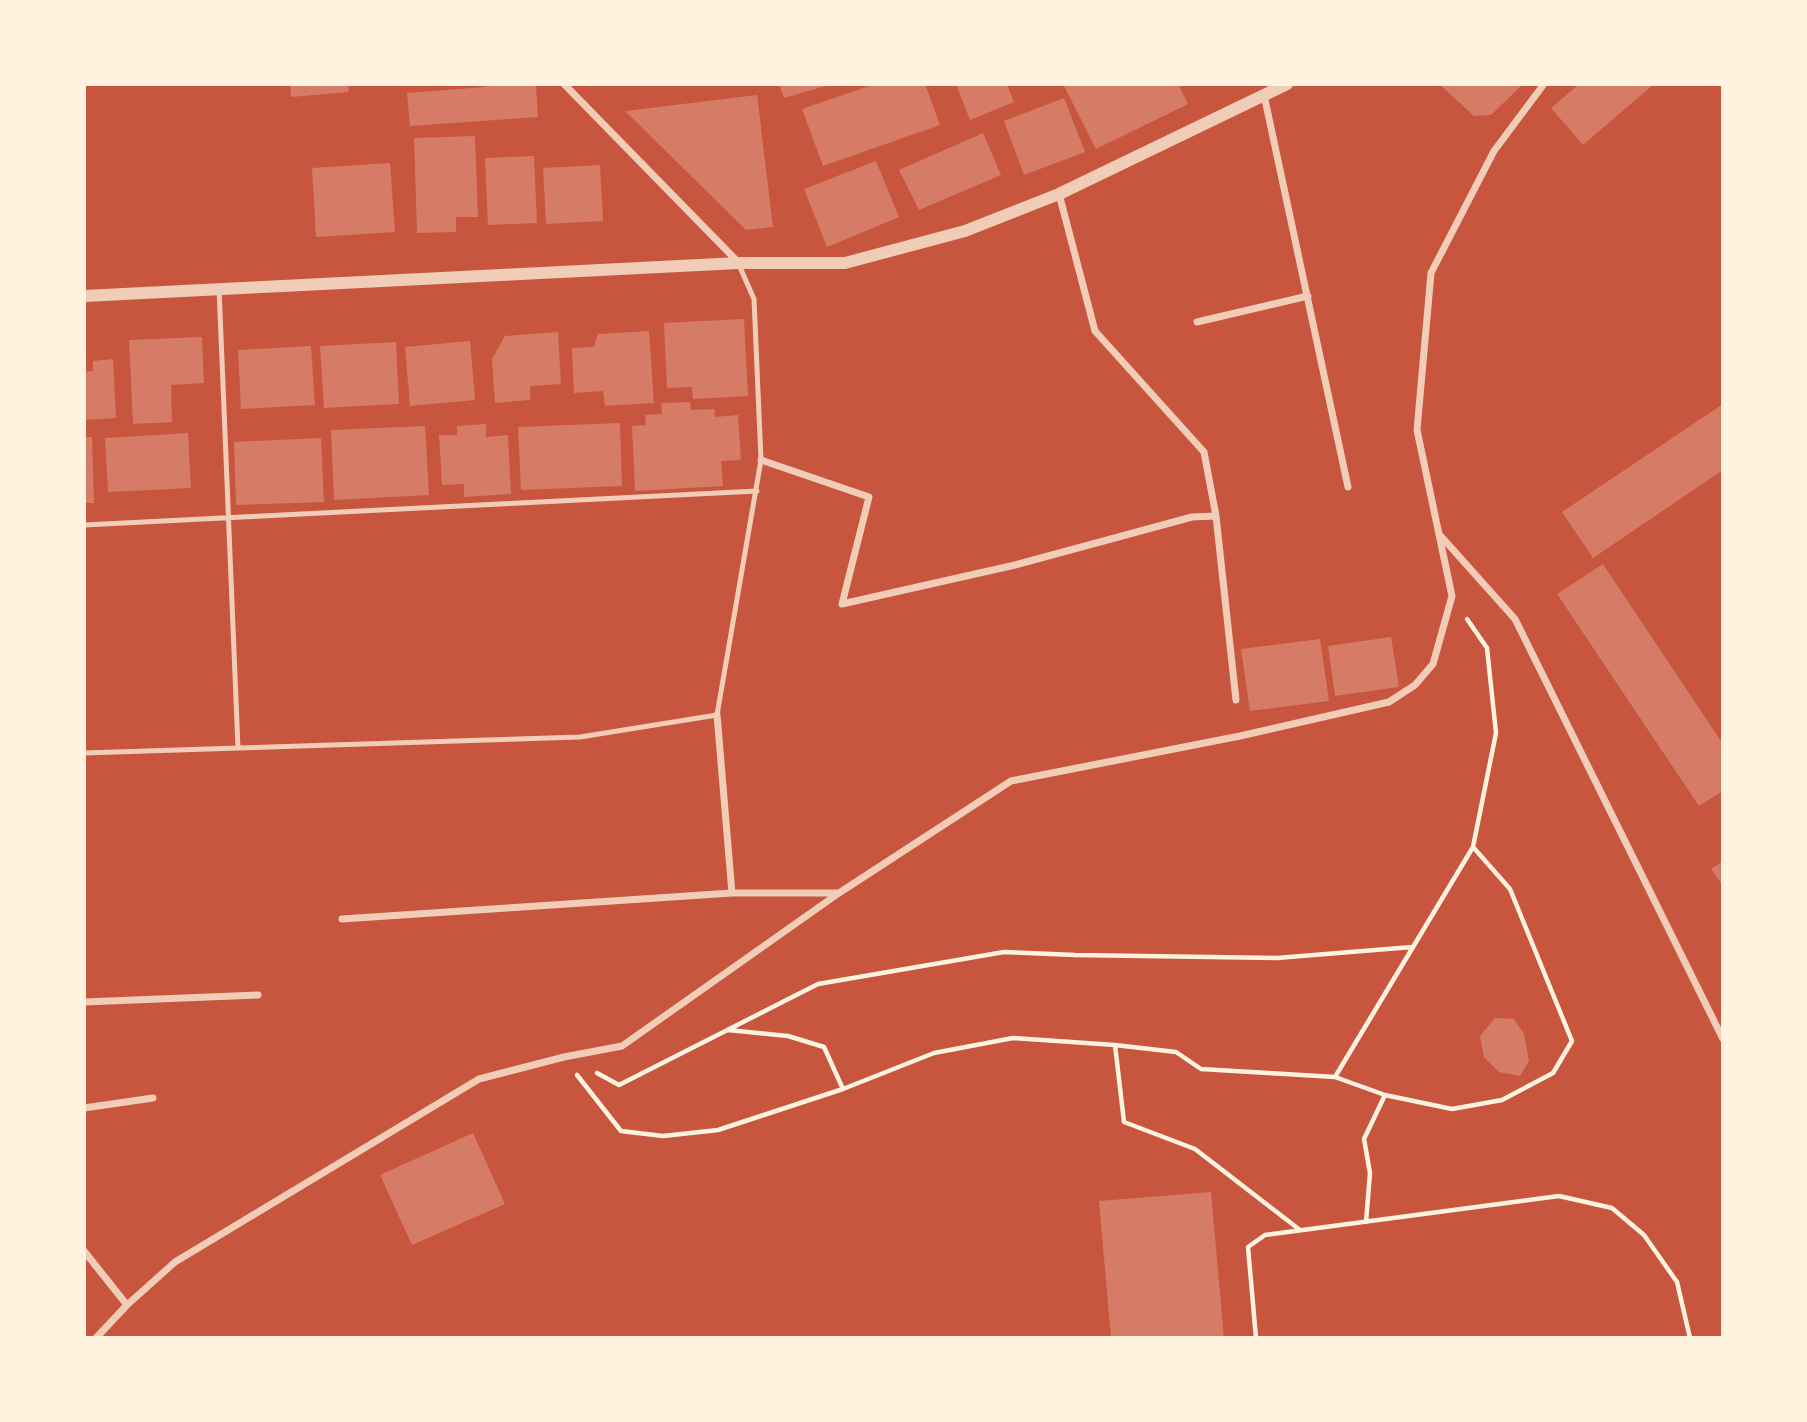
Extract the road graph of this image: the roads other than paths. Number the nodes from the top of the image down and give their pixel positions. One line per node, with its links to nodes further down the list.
1 (564, 84): 6 (street)
2 (1287, 84): 4 (street)
3 (1544, 84): 17 (street)
4 (1264, 95): 5 (street); 9 (street)
5 (1059, 194): 6 (street); 14 (street)
6 (738, 263): 7 (street); 11 (lane)
7 (219, 288): 8 (street); 15 (lane)
8 (84, 296)
9 (1308, 296): 10 (street); 12 (street)
10 (1197, 322)
11 (761, 460): 13 (lane); 14 (street)
12 (1348, 487)
13 (757, 491): 15 (lane); 19 (lane)
14 (1216, 516): 18 (street)
15 (228, 518): 16 (lane); 20 (lane)
16 (84, 525)
17 (1439, 533): 23 (street); 27 (street)
18 (1236, 700)
19 (717, 715): 20 (lane); 22 (street)
20 (238, 748): 21 (lane)
21 (84, 752)
22 (732, 893): 23 (street); 24 (street)
23 (839, 893): 31 (street)
24 (342, 919)
25 (258, 995): 26 (street)
26 (84, 1002)
27 (1723, 1039)
28 (153, 1098): 29 (street)
29 (84, 1108)
30 (84, 1251): 31 (street)
31 (127, 1305): 32 (street)
32 (96, 1338)

